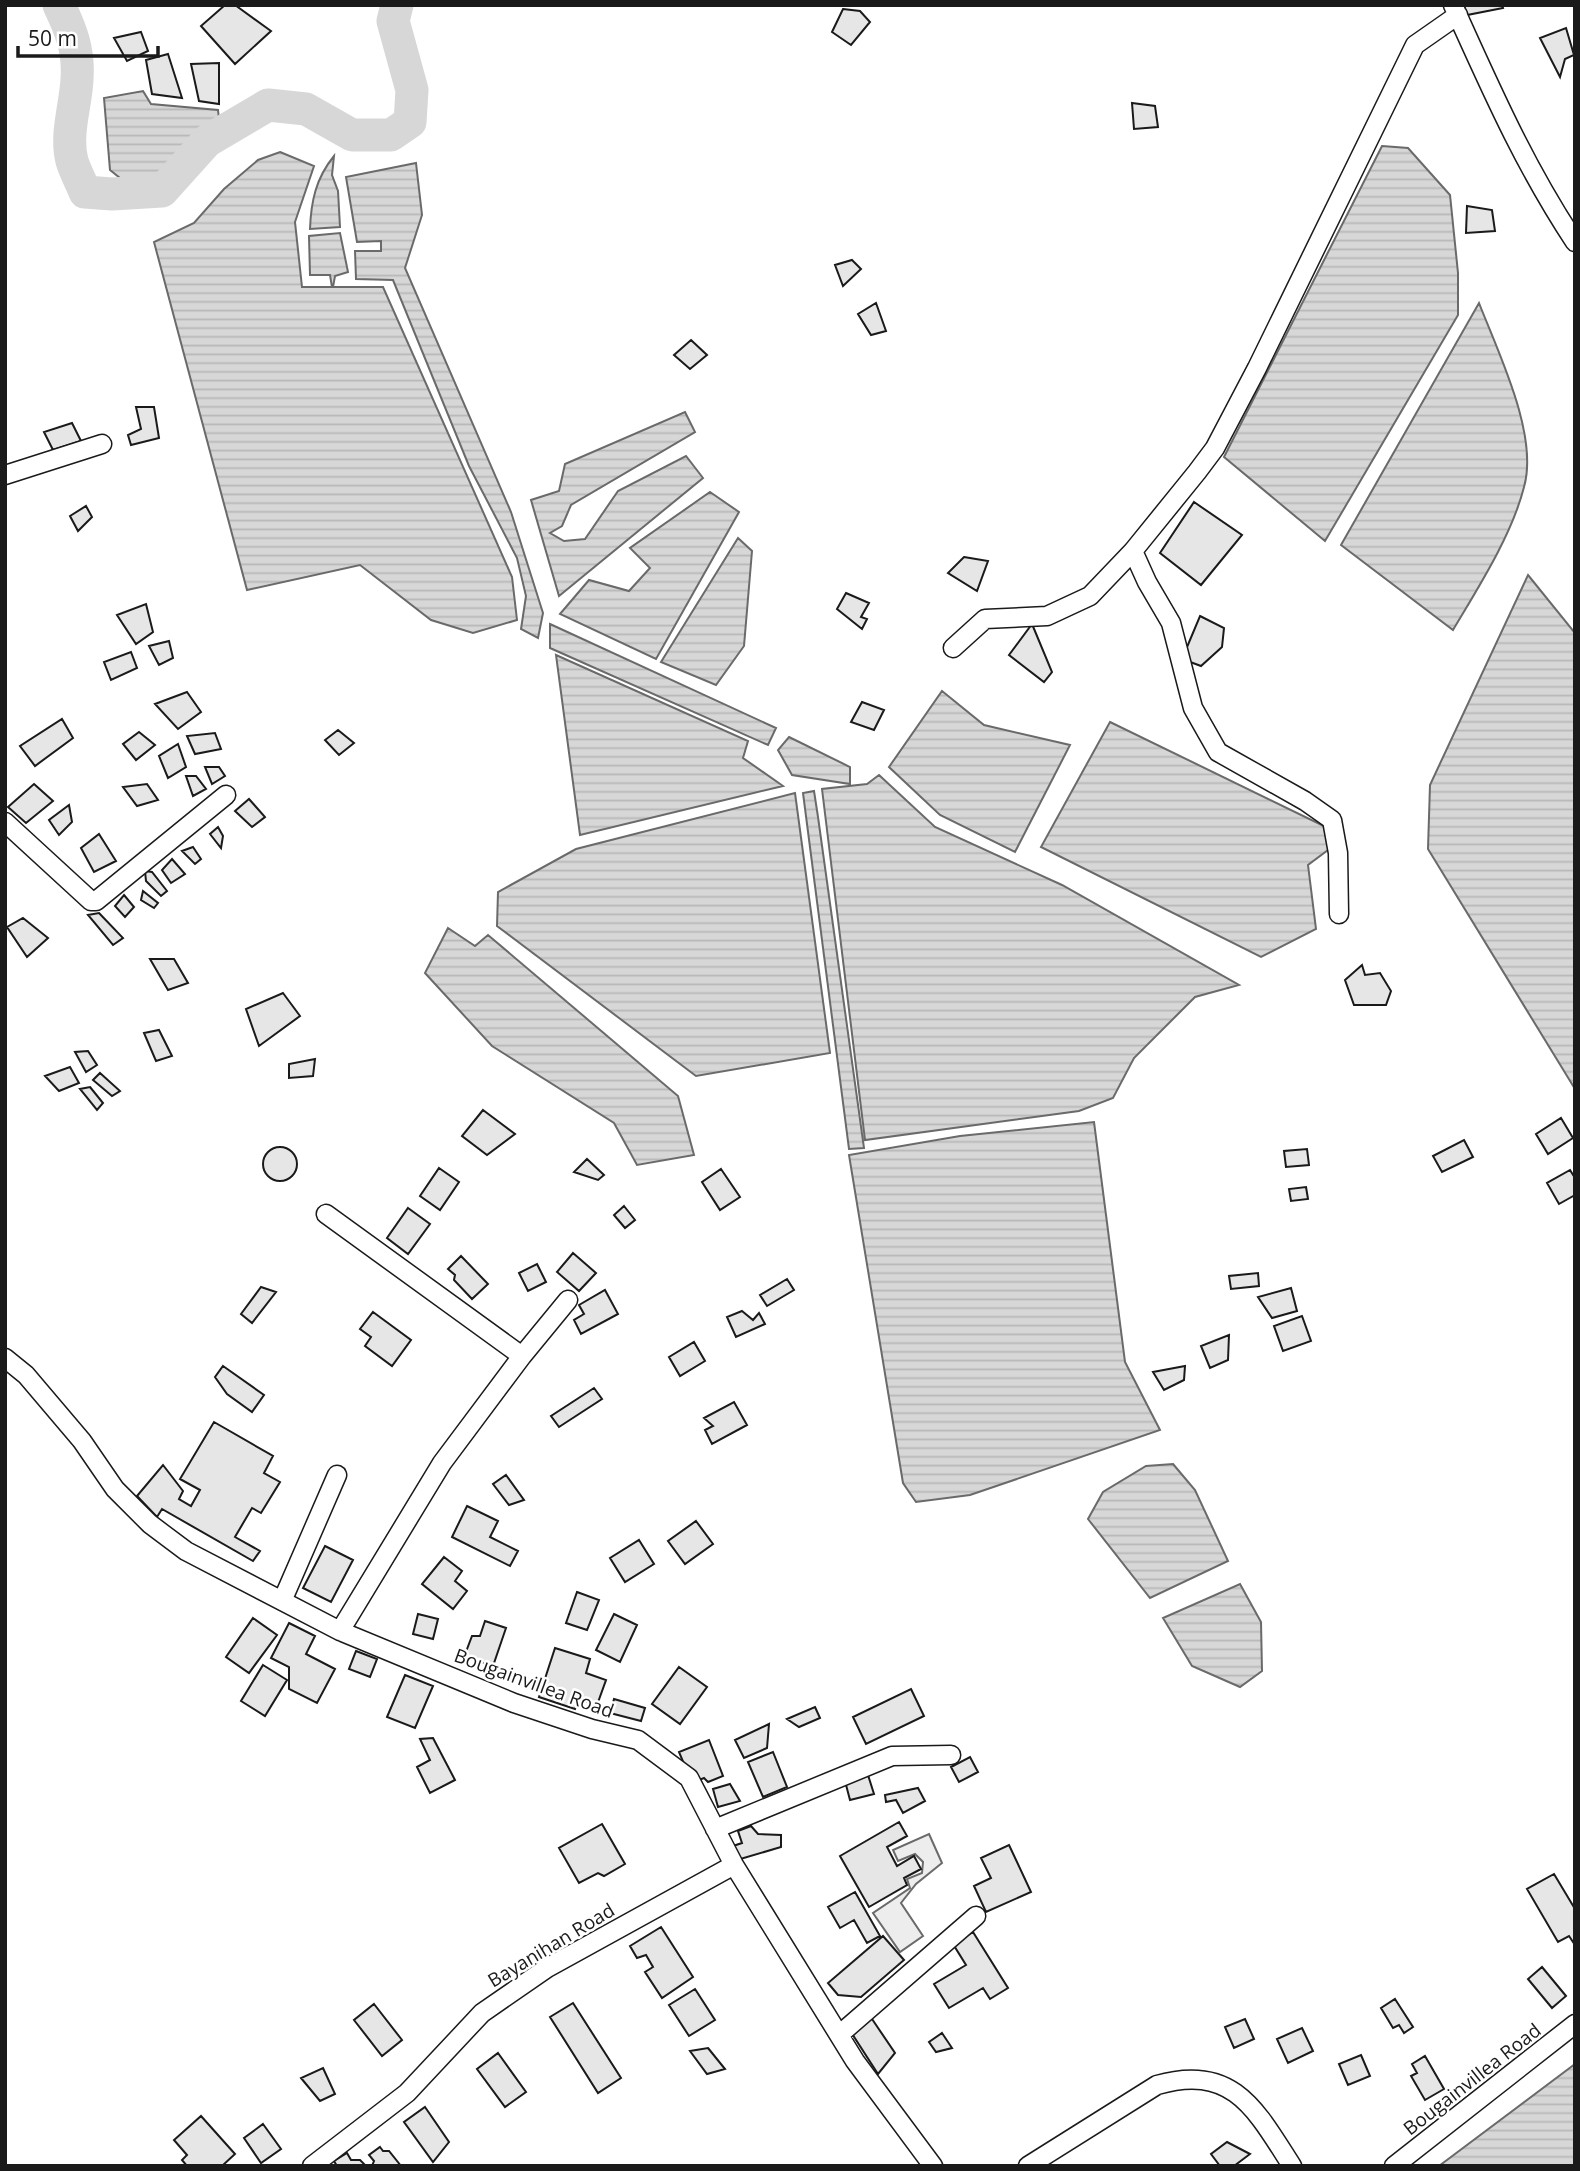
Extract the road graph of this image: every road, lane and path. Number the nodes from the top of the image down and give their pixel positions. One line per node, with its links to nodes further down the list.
1 (1455, 10): 2 (street); 5 (street)
2 (1575, 242)
3 (102, 444): 4 (street)
4 (5, 475)
5 (1133, 551): 6 (street); 9 (street)
6 (953, 648)
7 (226, 795): 8 (street)
8 (5, 821)
9 (1339, 915)
10 (327, 1214): 12 (street)
11 (568, 1300): 12 (street)
12 (522, 1356): 16 (street)
13 (5, 1358): 15 (street, Bougainvillea Road)
14 (338, 1475): 15 (street)
15 (283, 1599): 16 (street, Bougainvillea Road)
16 (340, 1631): 18 (street, Bougainvillea Road)
17 (951, 1755): 18 (street)
18 (715, 1829): 19 (street, Bougainvillea Road)
19 (734, 1865): 22 (street, Bougainvillea Road); 23 (street, Bayanihan Road)
20 (976, 1916): 22 (street)
21 (1575, 2024): 27 (street, Bougainvillea Road)
22 (839, 2035): 24 (street, Bougainvillea Road)
23 (312, 2166)
24 (933, 2166)
25 (1028, 2166): 26 (street)
26 (1292, 2166)
27 (1394, 2166)

